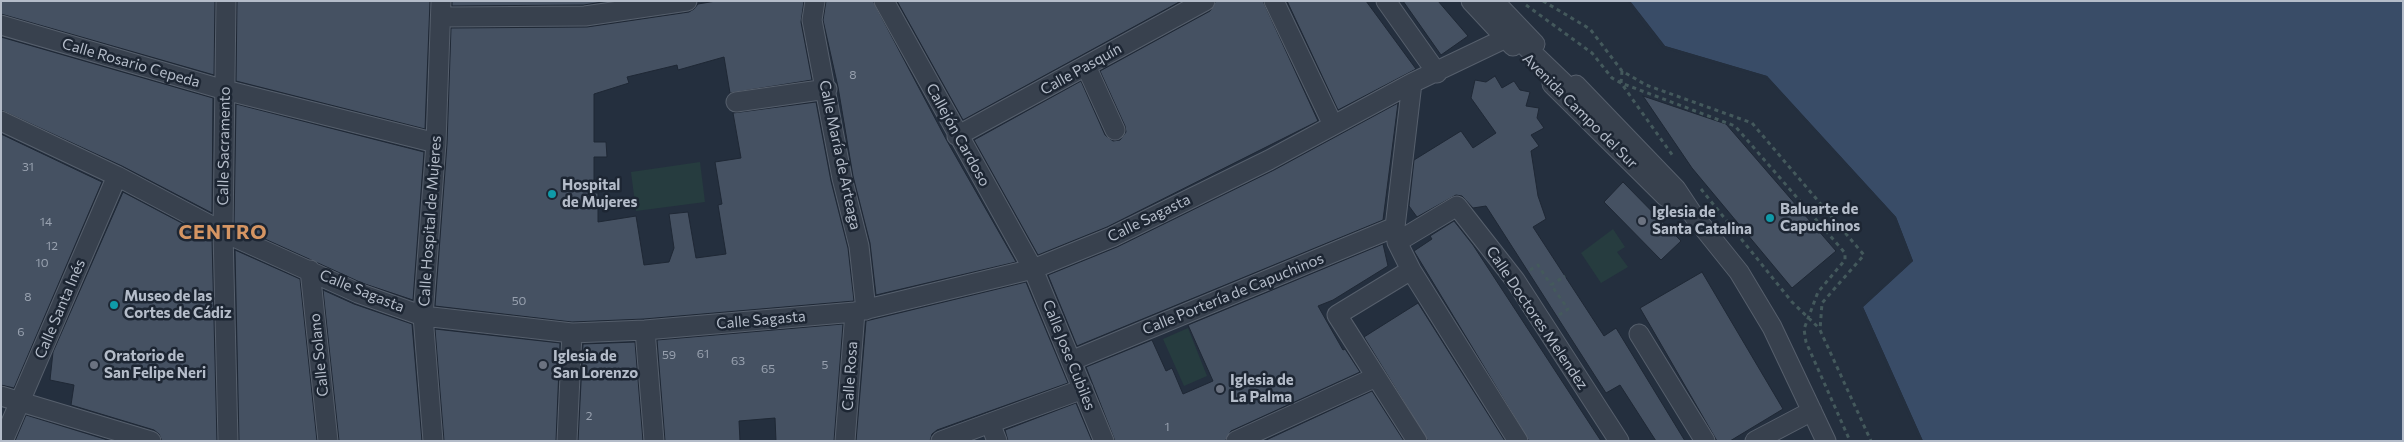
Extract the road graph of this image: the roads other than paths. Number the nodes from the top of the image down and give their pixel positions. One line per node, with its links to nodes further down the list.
1 (226, 1): 18 (street, Calle Sacramento)
2 (687, 1): 10 (street)
3 (815, 1): 17 (street, Calle María de Arteaga)
4 (884, 1): 24 (street, Callejón Cardoso)
5 (1205, 1): 14 (street, Calle Pasquín)
6 (1274, 1): 22 (street)
7 (1386, 1): 15 (street)
8 (1471, 1): 13 (street, Avenida Campo del Sur)
9 (1494, 1): 19 (street, Avenida Campo del Sur)
10 (641, 4): 11 (street)
11 (441, 9): 25 (street, Calle Hospital de Mujeres)
12 (1, 25): 18 (street, Calle Rosario Cepeda)
13 (1506, 38): 15 (street, Calle Sagasta); 19 (street); 27 (street, Avenida Campo del Sur)
14 (1086, 66): 23 (street); 24 (street, Calle Pasquín)
15 (1436, 73): 16 (street, Calle Sagasta)
16 (1412, 84): 22 (street, Calle Sagasta); 29 (street)
17 (827, 89): 20 (street); 33 (street, Calle María de Arteaga)
18 (225, 90): 25 (street, Calle Rosario Cepeda); 28 (street, Calle Sacramento)
19 (1583, 93): 27 (street, Avenida Campo del Sur)
20 (736, 102)
21 (1, 121): 26 (street, Calle Sagasta)
22 (1333, 125): 30 (street, Calle Sagasta)
23 (1115, 130)
24 (957, 136): 30 (street, Callejón Cardoso)
25 (436, 143): 34 (street, Calle Hospital de Mujeres)
26 (116, 176): 28 (street, Calle Sagasta); 42 (street, Calle Santa Inés)
27 (1694, 216): 43 (street, Avenida Campo del Sur)
28 (223, 232): 31 (street, Calle Sagasta); 47 (street, Calle Sacramento)
29 (1396, 235): 32 (street); 38 (street, Calle Portería de Capuchinos); 59 (street, Calle Doctores Melendez)
30 (1033, 269): 33 (street, Calle Sagasta); 38 (street, Calle Jose Cubiles)
31 (310, 270): 34 (street, Calle Sagasta); 48 (street, Calle Solano)
32 (1411, 270): 39 (street); 58 (street)
33 (860, 311): 35 (street, Calle Sagasta); 52 (street, Calle Rosa)
34 (423, 316): 36 (street, Calle Sagasta); 49 (street, Calle Hospital de Mujeres)
35 (645, 330): 36 (street, Calle Sagasta); 51 (street)
36 (572, 333): 50 (street)
37 (1639, 334): 60 (street)
38 (1071, 361): 40 (street, Calle Jose Cubiles)
39 (1376, 377): 56 (street); 57 (street)
40 (1083, 388): 44 (street); 55 (street, Calle Jose Cubiles)
41 (1, 396): 42 (street)
42 (20, 401): 45 (street, Calle Santa Inés); 46 (street)
43 (1812, 411): 61 (street); 62 (street, Avenida Campo del Sur)
44 (990, 423): 53 (street); 54 (street)
45 (3, 441)
46 (151, 441)
47 (228, 441)
48 (328, 441)
49 (433, 441)
50 (567, 441)
51 (654, 441)
52 (845, 441)
53 (941, 441)
54 (997, 441)
55 (1104, 441)
56 (1236, 441)
57 (1416, 441)
58 (1518, 441)
59 (1619, 441)
60 (1705, 441)
61 (1755, 441)
62 (1826, 441)

